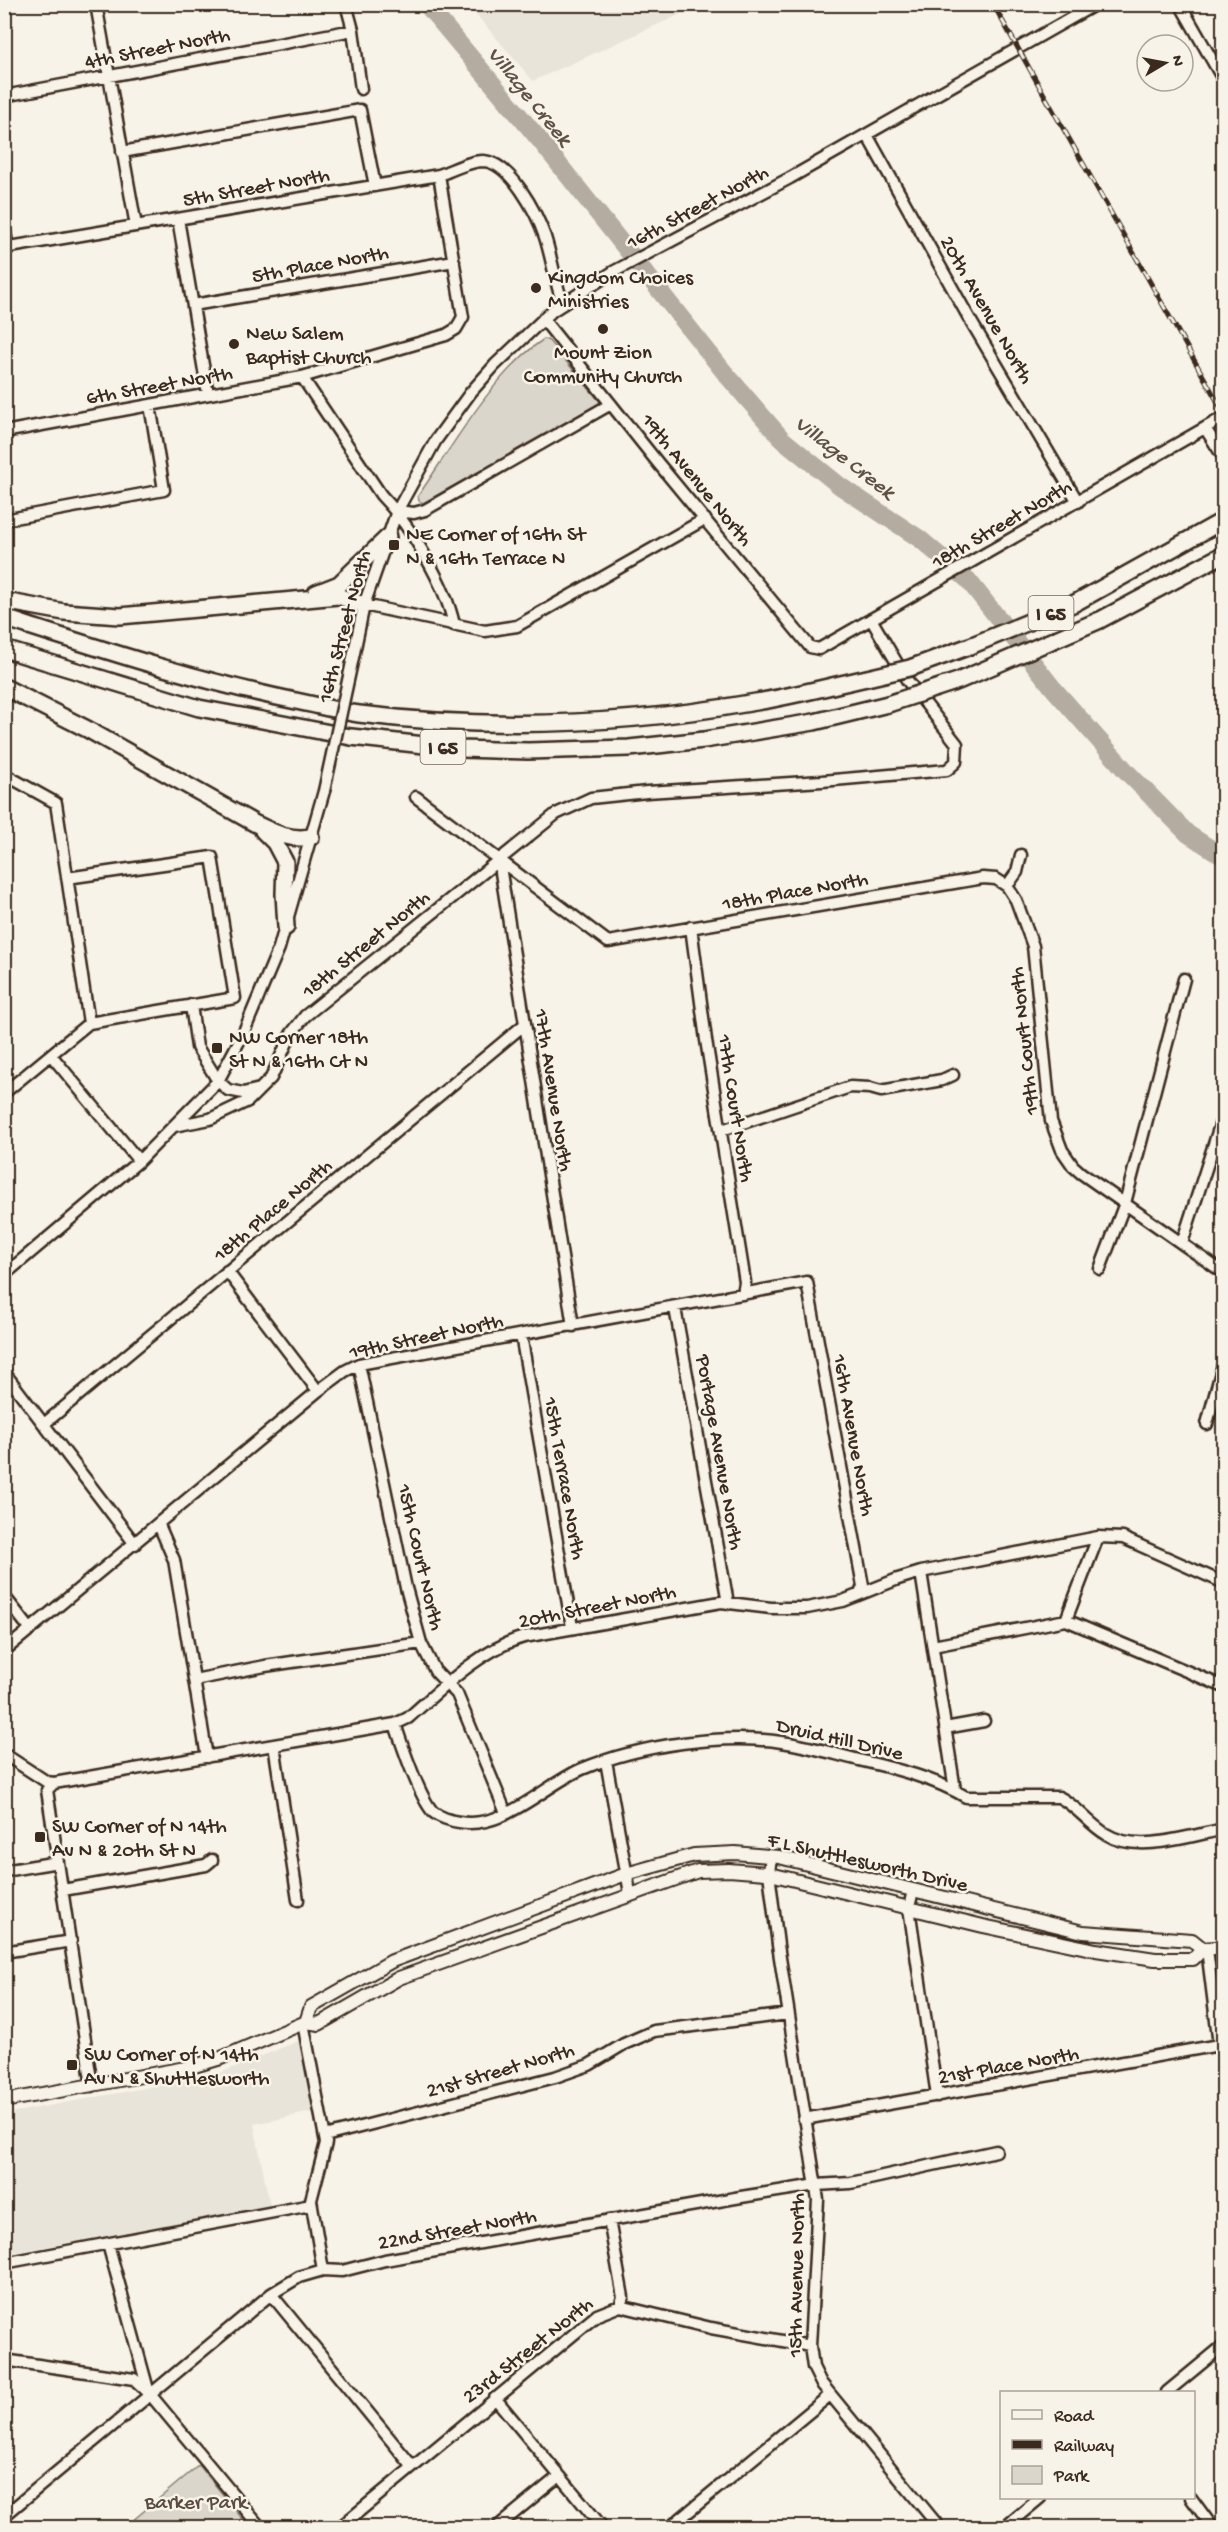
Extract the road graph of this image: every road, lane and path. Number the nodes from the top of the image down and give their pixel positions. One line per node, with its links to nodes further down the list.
1 (96, 4): 6 (street)
2 (346, 4): 5 (street)
3 (1096, 4): 10 (street, 16th Street North)
4 (1180, 4): 7 (street)
5 (353, 30): 6 (street, 4th Street North); 8 (street)
6 (110, 75): 9 (street, 4th Street North); 11 (street)
7 (1224, 81)
8 (361, 89)
9 (4, 96)
10 (867, 135): 19 (street, 16th Street North); 30 (street, 20th Avenue North)
11 (122, 153): 13 (street); 15 (street)
12 (440, 175): 13 (street, 5th Street North); 18 (street); 19 (street, 5th Street North)
13 (375, 186): 14 (street, 5th Street North)
14 (178, 219): 15 (street, 5th Street North); 20 (street)
15 (136, 226): 17 (street, 5th Street North)
16 (4, 227): 17 (street)
17 (6, 248)
18 (454, 261): 20 (street, 5th Place North); 22 (street, 6th Street North)
19 (563, 304): 21 (street, 16th Street North)
20 (193, 305): 23 (street)
21 (543, 319): 24 (street, 19th Avenue North); 31 (street, 16th Street North)
22 (302, 377): 23 (street, 6th Street North); 31 (street)
23 (208, 394): 25 (street, 6th Street North)
24 (611, 404): 31 (street); 32 (street, 19th Avenue North)
25 (150, 405): 28 (street, 6th Street North); 33 (street)
26 (1224, 417): 27 (street, 18th Street North)
27 (1205, 428): 29 (street); 30 (street, 18th Street North)
28 (4, 432)
29 (1224, 458)
30 (1078, 502): 41 (street, 18th Street North)
31 (397, 511): 35 (street, 16th Street North); 42 (street)
32 (705, 519): 42 (street); 43 (street, 19th Avenue North)
33 (4, 520)
34 (1224, 520): 40 (highway, I 65, bridge)
35 (388, 537): 38 (highway); 39 (street, 16th Street North)
36 (1224, 555): 44 (highway, I 65, bridge)
37 (4, 602): 38 (highway)
38 (280, 602): 39 (highway)
39 (364, 605): 42 (street); 49 (street, 16th Street North, bridge)
40 (4, 618)
41 (872, 619): 43 (street, 18th Street North); 51 (street, 18th Street North)
42 (454, 625)
43 (800, 634)
44 (4, 649)
45 (4, 687): 48 (highway)
46 (4, 774): 52 (street)
47 (416, 797): 51 (street)
48 (254, 823): 49 (highway); 54 (highway)
49 (311, 837): 54 (street, 16th Street North)
50 (1022, 855): 53 (street)
51 (499, 860): 55 (street, 18th Place North); 59 (street, 17th Avenue North); 63 (street, 18th Street North)
52 (67, 878): 57 (street); 58 (street)
53 (1007, 886): 55 (street, 18th Place North); 70 (street, 19th Court North)
54 (286, 927): 62 (street, 16th Street North)
55 (692, 927): 67 (street, 17th Court North)
56 (1184, 979): 70 (street)
57 (191, 1005): 58 (street); 62 (street)
58 (89, 1023): 60 (street)
59 (525, 1024): 73 (street, 18th Place North); 79 (street, 17th Avenue North)
60 (51, 1055): 64 (street); 69 (street)
61 (953, 1075): 67 (street)
62 (218, 1081): 63 (street); 66 (street, 16th Street North)
63 (260, 1089): 66 (street, 18th Street North)
64 (4, 1093)
65 (1224, 1113): 68 (street)
66 (174, 1126): 69 (street)
67 (722, 1130): 77 (street, 17th Court North)
68 (1219, 1145): 71 (street)
69 (138, 1161): 75 (street)
70 (1125, 1203): 71 (street, 19th Court North); 72 (street)
71 (1182, 1243): 74 (street, 19th Court North)
72 (1100, 1269)
73 (227, 1271): 84 (street); 85 (street, 18th Place North)
74 (1224, 1273)
75 (4, 1275)
76 (807, 1282): 77 (street, 19th Street North); 92 (street, 16th Avenue North)
77 (743, 1294): 78 (street, 19th Street North)
78 (675, 1308): 79 (street, 19th Street North); 94 (street, Portage Avenue North)
79 (573, 1326): 80 (street, 19th Street North)
80 (521, 1335): 82 (street, 19th Street North); 96 (street, 15th Terrace North)
81 (1224, 1361): 86 (street)
82 (359, 1364): 84 (street, 19th Street North); 98 (street, 15th Court North)
83 (4, 1372): 85 (street)
84 (318, 1391): 87 (street, 19th Street North)
85 (44, 1424): 89 (street)
86 (1207, 1424)
87 (159, 1525): 89 (street, 19th Street North); 101 (street)
88 (1098, 1537): 90 (street, 20th Street North); 91 (street); 95 (street)
89 (135, 1544): 97 (street, 19th Street North)
90 (921, 1572): 92 (street, 20th Street North); 99 (street)
91 (1224, 1583)
92 (860, 1594): 94 (street, 20th Street North)
93 (4, 1596): 97 (street)
94 (728, 1603): 96 (street, 20th Street North)
95 (1066, 1620): 99 (street); 103 (street)
96 (572, 1627): 102 (street, 20th Street North)
97 (30, 1629): 100 (street, 19th Street North)
98 (421, 1643): 101 (street); 102 (street, 15th Court North)
99 (933, 1646): 106 (street)
100 (4, 1651)
101 (194, 1680): 109 (street)
102 (448, 1683): 105 (street, 20th Street North); 113 (street, 15th Court North)
103 (1224, 1687)
104 (984, 1720): 106 (street)
105 (395, 1724): 107 (street, 20th Street North); 113 (street, Druid Hill Drive)
106 (945, 1728): 112 (street)
107 (274, 1745): 109 (street, 20th Street North); 124 (street)
108 (4, 1754): 111 (street)
109 (207, 1757): 111 (street, 20th Street North)
110 (606, 1761): 112 (street, Druid Hill Drive); 113 (street, Druid Hill Drive); 120 (street)
111 (54, 1783): 117 (street)
112 (955, 1790): 114 (street, Druid Hill Drive)
113 (506, 1813)
114 (1224, 1830)
115 (771, 1856): 119 (street, 15th Avenue North); 120 (main road, F L Shuttlesworth Drive); 122 (main road, F L Shuttlesworth Drive)
116 (212, 1860): 121 (street)
117 (58, 1862): 118 (street); 121 (street)
118 (4, 1871)
119 (769, 1873): 123 (main road, F L Shuttlesworth Drive); 125 (main road, F L Shuttlesworth Drive); 130 (street, 15th Avenue North)
120 (626, 1874): 123 (street); 131 (main road, F L Shuttlesworth Drive)
121 (63, 1890): 126 (street)
122 (913, 1890): 125 (street); 128 (main road, F L Shuttlesworth Drive)
123 (630, 1893): 131 (main road, F L Shuttlesworth Drive)
124 (298, 1900)
125 (909, 1908): 128 (main road, F L Shuttlesworth Drive); 134 (street)
126 (71, 1941): 129 (street); 133 (street)
127 (1224, 1947): 128 (main road, F L Shuttlesworth Drive)
128 (1205, 1949): 132 (street)
129 (4, 1952)
130 (788, 2014): 136 (street, 15th Avenue North); 137 (street, 21st Street North)
131 (305, 2022): 133 (main road, F L Shuttlesworth Drive); 137 (street)
132 (1221, 2048): 134 (street, 21st Place North)
133 (92, 2086): 135 (main road, F L Shuttlesworth Drive)
134 (937, 2097): 136 (street, 21st Place North)
135 (4, 2101)
136 (804, 2119): 139 (street, 15th Avenue North)
137 (325, 2136): 140 (street)
138 (996, 2151): 139 (street, 22nd Street North)
139 (816, 2185): 141 (street, 22nd Street North); 148 (street, 15th Avenue North)
140 (311, 2205): 142 (street); 144 (street)
141 (609, 2220): 144 (street, 22nd Street North); 146 (street)
142 (108, 2244): 143 (street); 151 (street)
143 (4, 2263)
144 (323, 2270): 145 (street, 22nd Street North)
145 (271, 2294): 151 (street, 22nd Street North); 154 (street)
146 (620, 2306): 148 (street, 23rd Street North); 153 (street, 23rd Street North)
147 (1224, 2345): 150 (street)
148 (810, 2346): 152 (street, 15th Avenue North)
149 (4, 2360): 151 (street)
150 (1168, 2391)
151 (149, 2393): 158 (street, 22nd Street North); 159 (street)
152 (830, 2395): 163 (street); 164 (street, 15th Avenue North)
153 (495, 2398): 154 (street, 23rd Street North); 155 (street)
154 (412, 2466): 160 (street, 23rd Street North)
155 (560, 2476): 161 (street); 162 (street)
156 (1039, 2499): 165 (street)
157 (1192, 2499): 166 (street)
158 (4, 2516)
159 (261, 2528)
160 (339, 2528)
161 (496, 2528)
162 (603, 2528)
163 (669, 2528)
164 (940, 2528)
165 (1004, 2528)
166 (1213, 2528)

